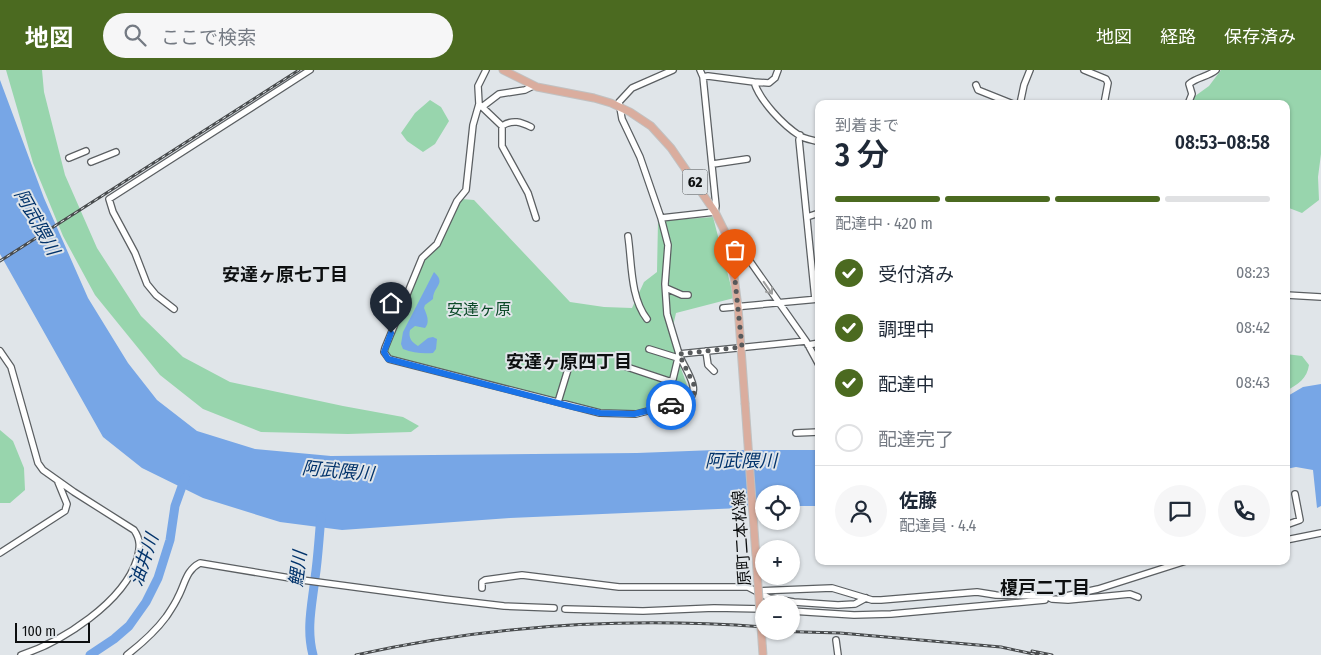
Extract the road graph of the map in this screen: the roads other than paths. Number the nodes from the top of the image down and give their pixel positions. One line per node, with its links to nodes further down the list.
1 (310, 70): 49 (street)
2 (486, 70): 18 (street)
3 (503, 70): 13 (main road, 原町二本松線 / 62)
4 (673, 70): 19 (street)
5 (700, 70): 10 (street)
6 (778, 70): 11 (street)
7 (1030, 70): 15 (street)
8 (1084, 70): 16 (street)
9 (1216, 70): 17 (street)
10 (703, 77): 11 (street); 29 (street)
11 (754, 82): 22 (street)
12 (976, 85): 14 (street)
13 (533, 86): 18 (street); 19 (main road, 原町二本松線 / 62)
14 (1003, 100)
15 (1021, 100)
16 (1105, 100)
17 (1190, 100)
18 (481, 106): 20 (street); 62 (street)
19 (619, 107): 30 (main road, 原町二本松線 / 62); 34 (street)
20 (502, 126): 21 (street); 33 (street)
21 (531, 127)
22 (800, 135): 23 (street); 32 (street)
23 (815, 141)
24 (86, 151): 26 (street)
25 (116, 152): 28 (street)
26 (69, 158)
27 (747, 159): 29 (street)
28 (91, 162)
29 (713, 164): 30 (street)
30 (715, 212): 34 (street); 37 (main road, 原町二本松線 / 62)
31 (815, 214): 32 (street)
32 (808, 216): 35 (street); 39 (street)
33 (536, 218)
34 (661, 218): 41 (street)
35 (815, 218)
36 (628, 236): 50 (street)
37 (731, 250): 46 (street, one-way to 46); 47 (main road, 原町二本松線 / 62)
38 (815, 256): 39 (street)
39 (811, 257): 40 (street)
40 (815, 285)
41 (666, 288): 42 (street); 57 (street)
42 (688, 295)
43 (1290, 295): 44 (street)
44 (1321, 297)
45 (815, 299): 46 (street)
46 (780, 304): 47 (street); 51 (street)
47 (738, 307): 48 (street); 53 (main road, 原町二本松線 / 62)
48 (723, 308)
49 (174, 309)
50 (647, 319)
51 (807, 343): 52 (street); 53 (street); 58 (street)
52 (815, 344)
53 (742, 347): 56 (street); 73 (main road, 原町二本松線 / 62, bridge)
54 (649, 349): 57 (street)
55 (0, 351): 65 (street)
56 (706, 351): 57 (street); 61 (street)
57 (679, 356): 60 (street); 62 (street)
58 (815, 358)
59 (569, 366): 62 (street)
60 (624, 366)
61 (714, 371)
62 (558, 402)
63 (815, 432): 64 (street)
64 (796, 433)
65 (58, 480): 70 (street); 83 (street)
66 (1295, 494): 67 (street)
67 (1290, 524)
68 (1321, 533): 69 (street)
69 (1290, 539)
70 (0, 553)
71 (1173, 565): 74 (street)
72 (482, 588): 76 (street)
73 (758, 591): 76 (street); 85 (main road, 原町二本松線 / 62, bridge)
74 (1066, 596)
75 (1138, 597): 76 (street)
76 (866, 598)
77 (1045, 600): 81 (street)
78 (554, 608): 84 (street)
79 (565, 609): 80 (street)
80 (755, 609)
81 (800, 611)
82 (836, 640): 86 (street)
83 (23, 655)
84 (127, 655)
85 (763, 655)
86 (838, 655)

